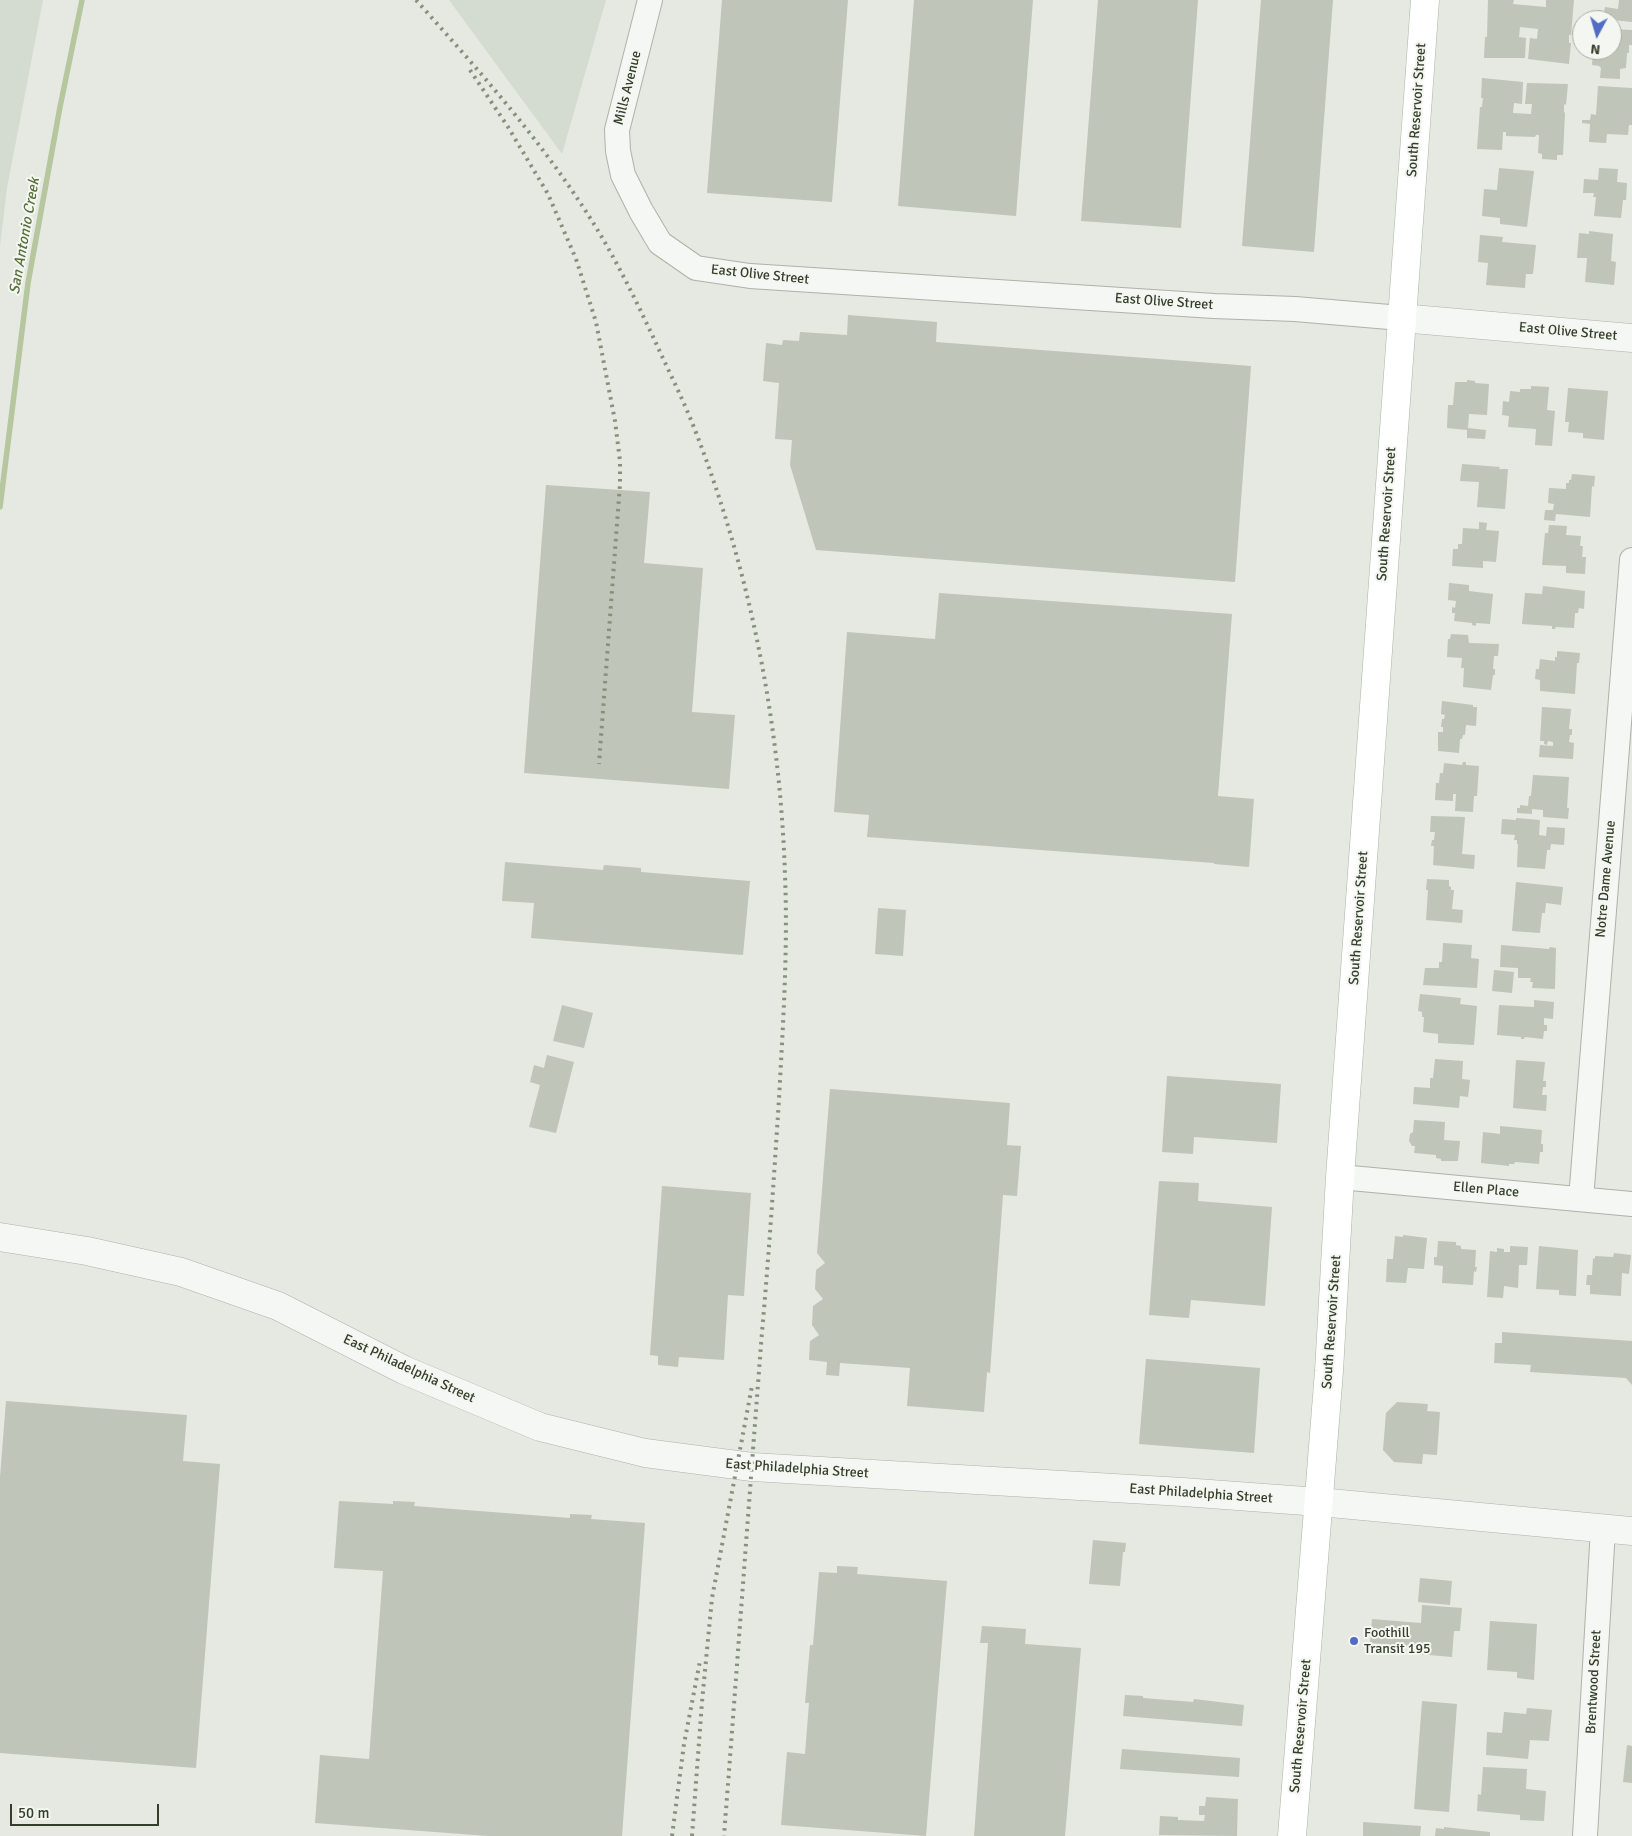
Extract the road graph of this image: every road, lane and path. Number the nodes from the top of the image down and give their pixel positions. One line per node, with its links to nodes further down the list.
1 (650, 0): 3 (street, Mills Avenue)
2 (1425, 0): 4 (main road, South Reservoir Street)
3 (696, 268): 4 (street, East Olive Street)
4 (1401, 318): 5 (street, East Olive Street); 7 (main road, South Reservoir Street)
5 (1632, 338)
6 (1632, 560): 8 (street, Notre Dame Avenue)
7 (1340, 1177): 8 (street, Ellen Place); 11 (main road, South Reservoir Street)
8 (1581, 1199): 9 (street, Ellen Place)
9 (1632, 1204)
10 (0, 1237): 11 (street, East Philadelphia Street)
11 (1319, 1502): 12 (street, East Philadelphia Street); 14 (main road, South Reservoir Street)
12 (1603, 1529): 13 (street, East Philadelphia Street); 15 (street, Brentwood Street)
13 (1632, 1531)
14 (1292, 1836)
15 (1584, 1836)

